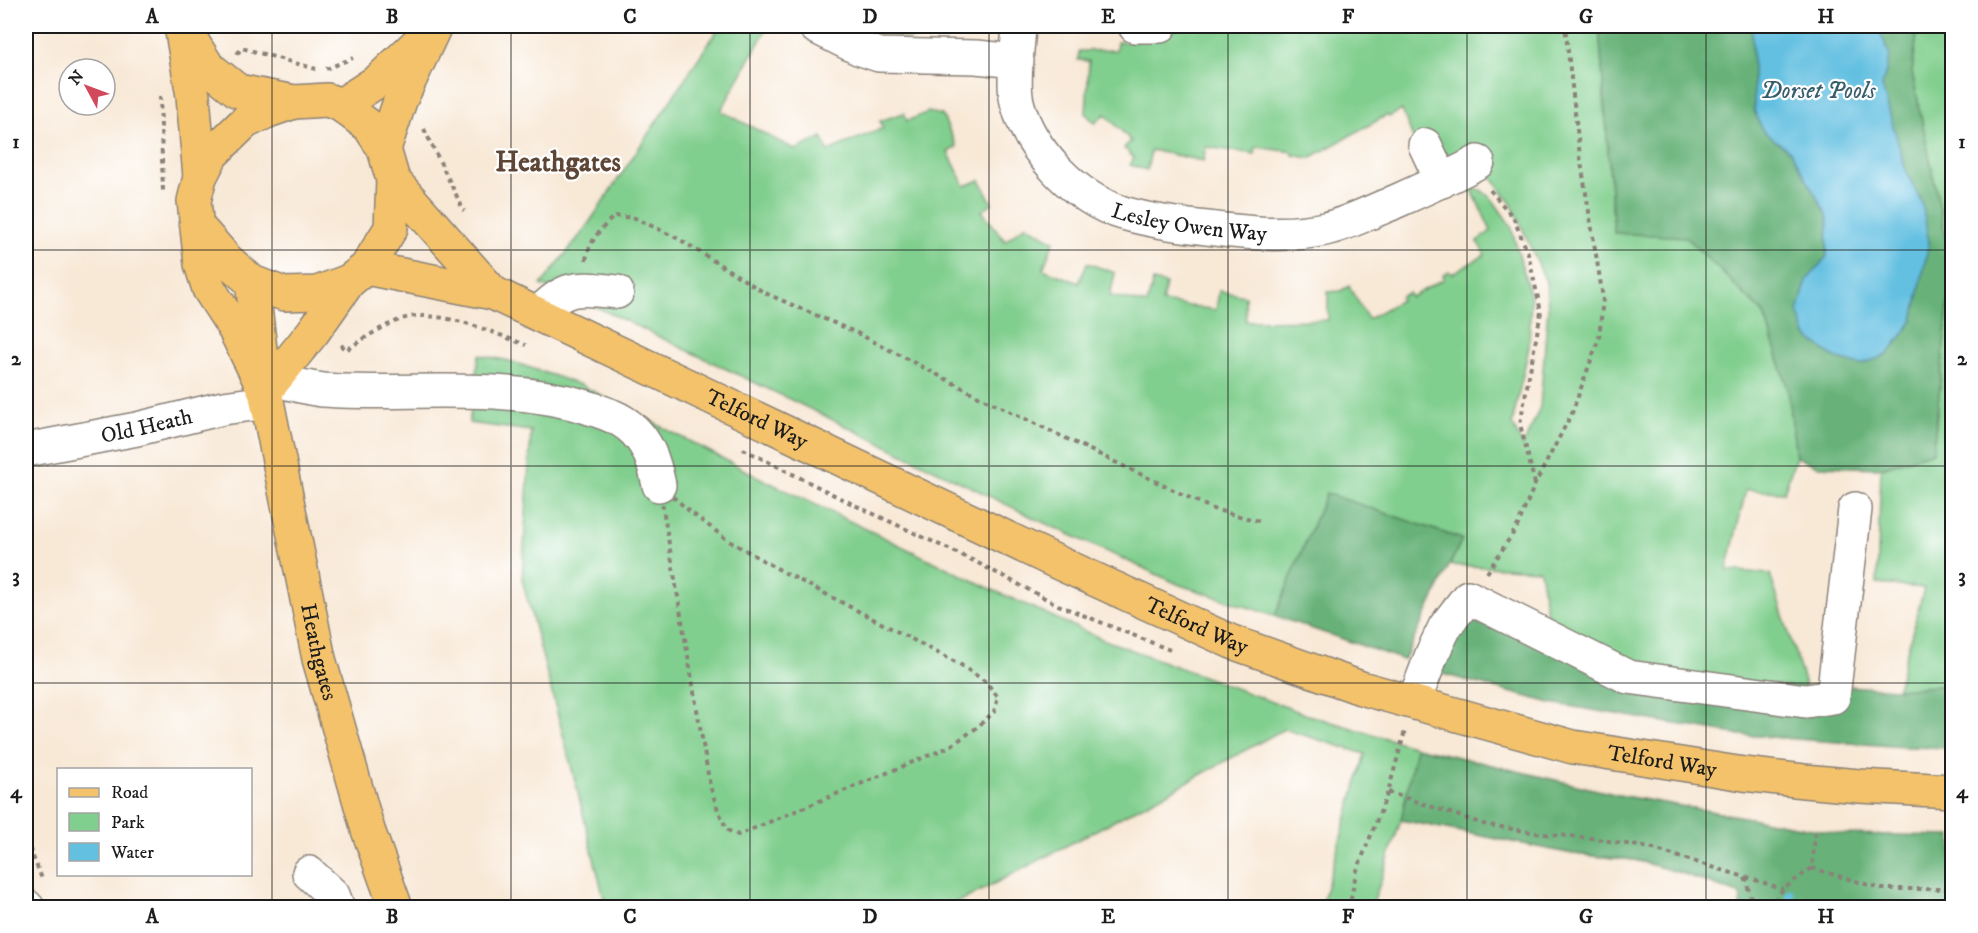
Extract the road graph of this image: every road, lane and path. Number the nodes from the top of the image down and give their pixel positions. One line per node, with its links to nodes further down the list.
1 (182, 26): 11 (main road); 17 (main road)
2 (1019, 26): 10 (street, Lesley Owen Way)
3 (1134, 26): 4 (street)
4 (1161, 26)
5 (1565, 26): 32 (path)
6 (435, 27): 12 (main road); 15 (main road)
7 (816, 27): 10 (street)
8 (236, 55): 9 (path)
9 (354, 58)
10 (1017, 62): 19 (street, Lesley Owen Way)
11 (294, 102): 12 (main road); 17 (main road)
12 (341, 105): 15 (main road)
13 (425, 121): 20 (path)
14 (1425, 145): 19 (street)
15 (384, 149): 18 (main road)
16 (1483, 174): 19 (street, Lesley Owen Way); 32 (path)
17 (200, 177): 21 (main road)
18 (393, 180): 22 (main road); 25 (main road, Telford Way)
19 (1442, 182)
20 (464, 212)
21 (197, 226): 23 (main road); 30 (main road)
22 (357, 275): 23 (main road); 25 (main road, Telford Way); 30 (main road)
23 (252, 282): 30 (main road, Heathgates)
24 (581, 288): 26 (street); 27 (street); 35 (path)
25 (493, 292): 27 (main road, Telford Way)
26 (617, 292)
27 (539, 314): 37 (main road, Telford Way)
28 (416, 316): 29 (path)
29 (339, 343)
30 (268, 391): 31 (street, Old Heath); 33 (street); 49 (main road, Heathgates)
31 (26, 450)
32 (1535, 484): 36 (path)
33 (659, 485): 33 (path)
34 (1855, 509): 36 (street)
35 (1262, 522)
36 (1468, 597): 37 (street)
37 (1410, 716): 38 (main road, Telford Way); 39 (path)
38 (1953, 791)
39 (1388, 792): 44 (path); 50 (path)
40 (1815, 833): 42 (path)
41 (26, 840): 47 (path)
42 (1812, 868): 45 (path); 46 (path)
43 (309, 873): 48 (street)
44 (1745, 877): 45 (path); 51 (path)
45 (1783, 889): 52 (path)
46 (1953, 889)
47 (33, 900)
48 (338, 908)
49 (396, 908)
50 (1348, 908)
51 (1754, 908)
52 (1770, 908)

